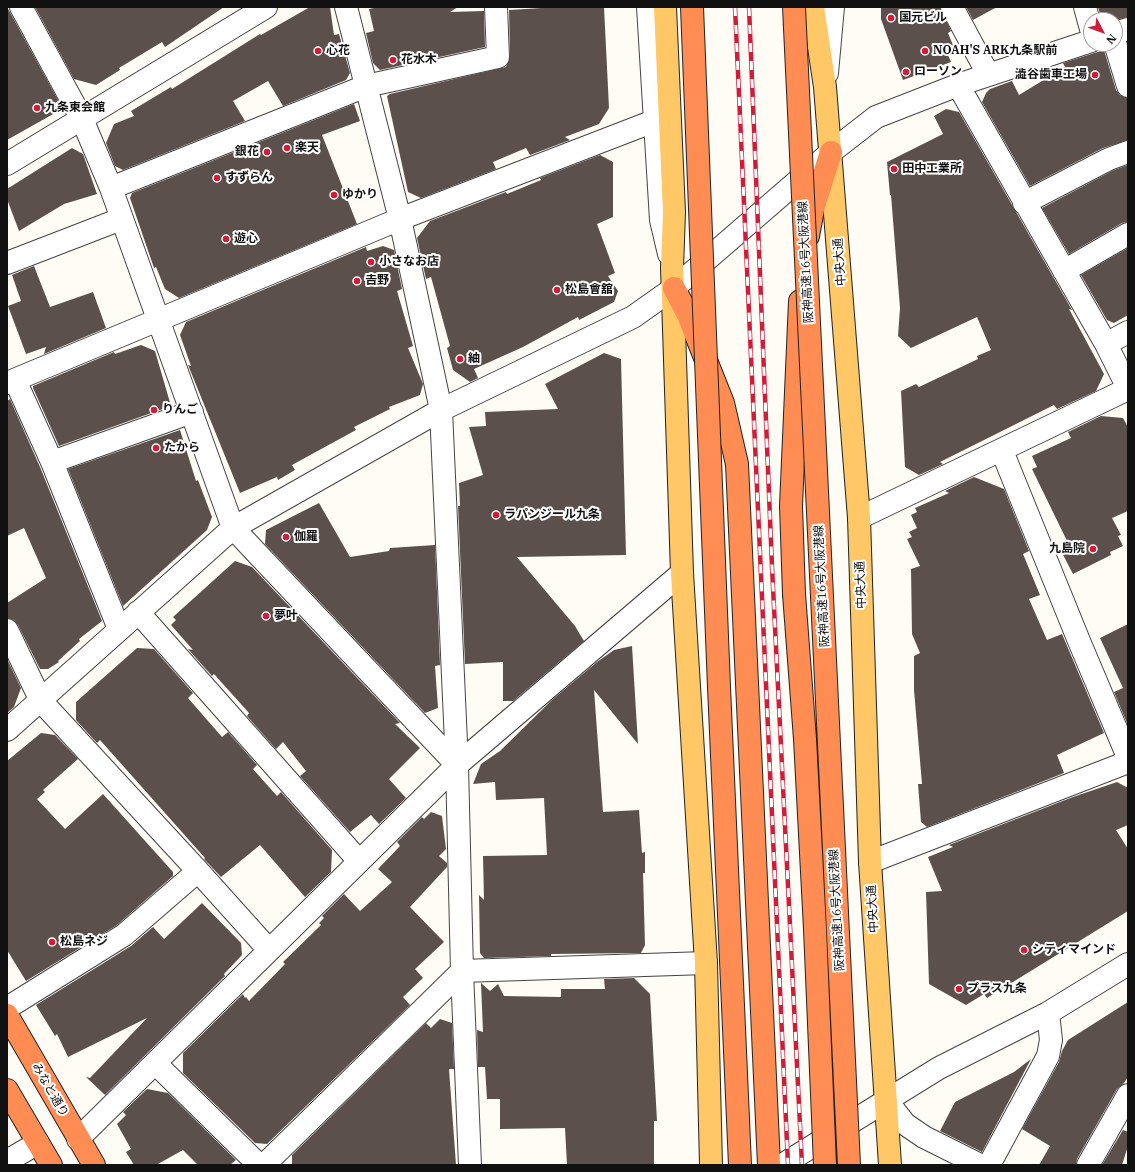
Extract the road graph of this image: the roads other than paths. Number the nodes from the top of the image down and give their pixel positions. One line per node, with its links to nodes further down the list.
1 (21, 7): 19 (street)
2 (266, 7): 19 (street)
3 (346, 7): 16 (street)
4 (496, 7): 16 (street)
5 (648, 7): 20 (street)
6 (665, 7): 31 (main road)
7 (692, 7): 75 (highway, bridge)
8 (794, 7): 79 (highway, 阪神高速16号大阪港線, bridge)
9 (813, 7): 18 (main road, 中央大通)
10 (834, 7): 18 (street)
11 (952, 7): 14 (street)
12 (1083, 44): 14 (street)
13 (1118, 52): 17 (street)
14 (988, 74): 15 (street)
15 (958, 85): 21 (street); 25 (street)
16 (366, 86): 24 (street); 26 (street)
17 (1128, 86)
18 (825, 87): 21 (main road, 中央大通)
19 (82, 119): 23 (street); 24 (street)
20 (654, 120): 26 (street); 31 (street)
21 (831, 152): 31 (street); 41 (main road, 中央大通); 78 (highway, bridge)
22 (1128, 152): 25 (street)
23 (7, 164)
24 (111, 188): 27 (street)
25 (1024, 203): 30 (street)
26 (400, 219): 32 (street); 37 (street)
27 (121, 220): 29 (street); 32 (street)
28 (1128, 234): 30 (street)
29 (7, 263)
30 (1064, 271): 34 (street)
31 (673, 278): 37 (street); 43 (main road); 76 (highway)
32 (158, 319): 35 (street); 38 (street)
33 (1128, 332): 34 (street)
34 (1106, 344): 36 (street)
35 (11, 382): 40 (street)
36 (1128, 389): 39 (street)
37 (441, 410): 42 (street); 51 (street)
38 (192, 412): 40 (street); 42 (street)
39 (1002, 451): 41 (street); 49 (street)
40 (52, 462): 45 (street)
41 (859, 518): 53 (main road, 中央大通)
42 (233, 528): 44 (street); 51 (street)
43 (682, 573): 51 (street); 56 (main road)
44 (138, 612): 45 (street); 52 (street)
45 (119, 629): 47 (street)
46 (7, 630): 47 (street)
47 (41, 701): 48 (street); 54 (street)
48 (7, 730)
49 (1128, 757)
50 (1128, 762): 53 (street)
51 (457, 765): 52 (street); 57 (street)
52 (359, 861): 55 (street)
53 (870, 862): 65 (main road, 中央大通)
54 (198, 871): 55 (street); 59 (street)
55 (269, 950): 62 (street)
56 (706, 963): 57 (street); 74 (main road)
57 (462, 971): 72 (street); 73 (street)
58 (1126, 971): 60 (street)
59 (7, 1008)
60 (1048, 1013): 65 (street); 82 (street)
61 (7, 1015): 66 (highway, みなと通り)
62 (155, 1063): 66 (street); 71 (street)
63 (7, 1090): 67 (highway)
64 (1128, 1095): 83 (street)
65 (887, 1101): 77 (street); 80 (main road, 中央大通); 81 (street)
66 (78, 1139): 70 (highway, みなと通り)
67 (38, 1143): 68 (street); 69 (highway)
68 (7, 1161)
69 (51, 1165)
70 (94, 1165)
71 (259, 1165)
72 (264, 1165)
73 (470, 1165)
74 (711, 1165)
75 (740, 1165)
76 (769, 1165)
77 (782, 1165)
78 (825, 1165)
79 (849, 1165)
80 (890, 1165)
81 (980, 1165)
82 (989, 1165)
83 (1088, 1165)

